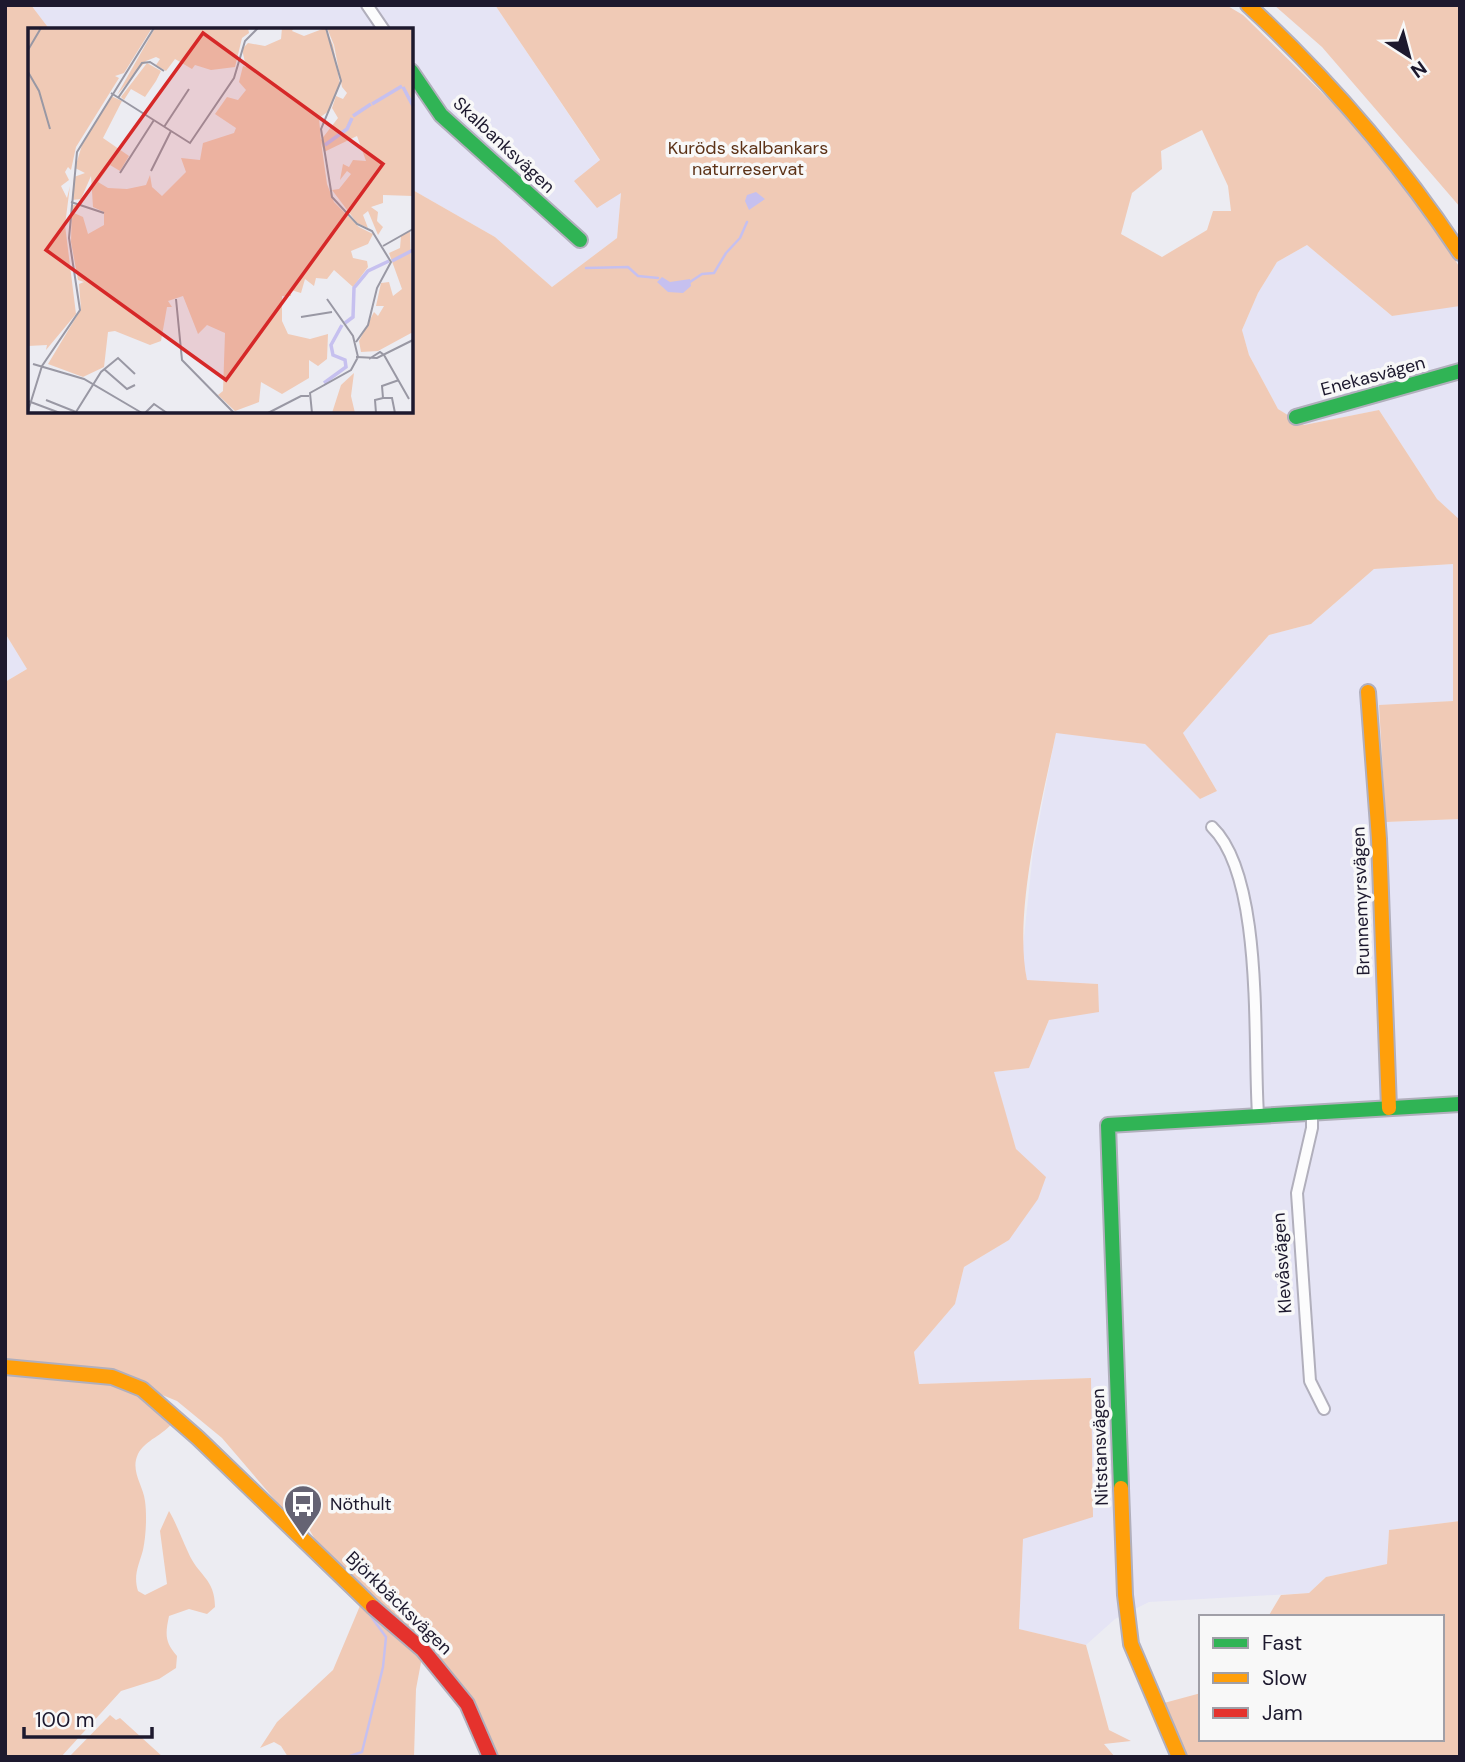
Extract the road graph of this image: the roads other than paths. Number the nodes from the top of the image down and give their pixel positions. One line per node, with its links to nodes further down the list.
1 (367, 5): 3 (street)
2 (1248, 5): 6 (street)
3 (383, 28)
4 (413, 74): 5 (street, Skalbanksvägen)
5 (580, 240)
6 (1460, 253)
7 (1460, 371): 8 (street, Enekasvägen)
8 (1296, 417)
9 (1368, 692): 12 (street, Brunnemyrsvägen)
10 (1212, 827): 14 (street)
11 (1460, 1104): 12 (street)
12 (1389, 1108): 13 (street)
13 (1312, 1113): 14 (street); 16 (street, Klevåsvägen)
14 (1258, 1114): 18 (street, Nitstansvägen)
15 (5, 1367): 17 (street, Björkbäcksvägen)
16 (1324, 1409)
17 (490, 1757)
18 (1179, 1757)

